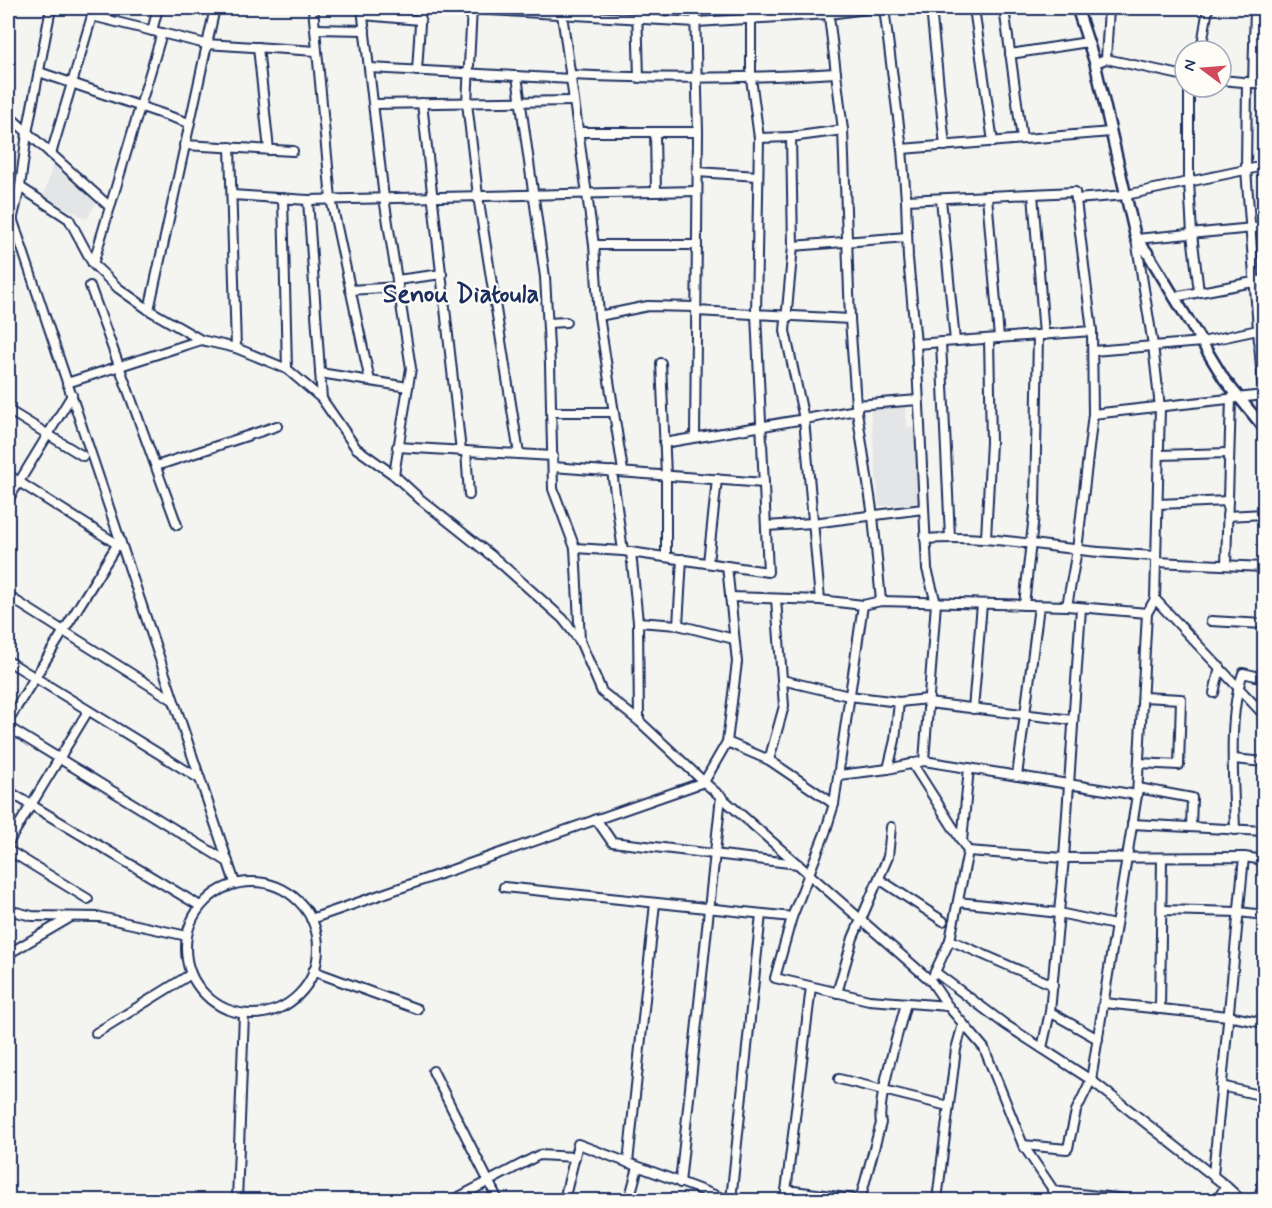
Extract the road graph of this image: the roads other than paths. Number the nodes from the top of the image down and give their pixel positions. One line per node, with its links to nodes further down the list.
1 (51, 8): 45 (street)
2 (99, 8): 24 (street)
3 (158, 8): 31 (street)
4 (215, 8): 37 (street)
5 (313, 8): 29 (street)
6 (421, 8): 27 (street)
7 (472, 8): 23 (street); 46 (street)
8 (637, 8): 25 (street)
9 (695, 8): 28 (street)
10 (751, 8): 26 (street)
11 (873, 8): 20 (street)
12 (884, 8): 80 (street)
13 (932, 8): 78 (street)
14 (974, 8): 76 (street)
15 (1004, 8): 40 (street)
16 (1077, 8): 36 (street)
17 (1109, 8): 41 (street)
18 (1208, 8): 35 (street)
19 (1255, 8): 33 (street)
20 (828, 10): 26 (street); 47 (street)
21 (363, 11): 27 (street); 30 (street)
22 (578, 11): 23 (street); 25 (street)
23 (562, 14): 50 (street)
24 (97, 18): 31 (street); 56 (street)
25 (637, 18): 28 (street); 51 (street)
26 (751, 19): 28 (street); 52 (street)
27 (420, 20): 44 (street)
28 (696, 22): 53 (street)
29 (315, 29): 30 (street); 39 (street)
30 (365, 30): 43 (street)
31 (152, 31): 32 (street)
32 (162, 33): 37 (street); 64 (street)
33 (1254, 35): 34 (street); 55 (street)
34 (1264, 36)
35 (1203, 39)
36 (1088, 42): 40 (street); 42 (street)
37 (206, 44): 38 (street); 66 (street)
38 (258, 47): 39 (street); 81 (street)
39 (316, 51): 102 (street)
40 (1010, 54): 75 (street)
41 (1106, 59): 42 (street); 48 (street)
42 (1095, 63): 71 (street)
43 (370, 68): 44 (street); 63 (street)
44 (417, 70): 46 (street)
45 (39, 72): 56 (street); 72 (street)
46 (467, 73): 49 (street); 62 (street)
47 (836, 73): 52 (street); 67 (street)
48 (1173, 73)
49 (517, 76): 50 (street); 59 (street)
50 (571, 77): 51 (street); 60 (street)
51 (639, 78): 53 (street)
52 (752, 78): 53 (street); 74 (street)
53 (697, 79): 70 (street)
54 (1233, 81): 55 (street)
55 (1250, 82): 57 (street); 85 (street)
56 (72, 83): 64 (street); 83 (street)
57 (1264, 84)
58 (1189, 99): 88 (street)
59 (521, 102): 60 (street); 62 (street); 95 (street)
60 (574, 102): 68 (street)
61 (422, 103): 62 (street); 63 (street); 99 (street)
62 (467, 103): 97 (street)
63 (375, 104): 101 (street)
64 (140, 107): 66 (street); 107 (street)
65 (8, 115): 72 (street)
66 (189, 123): 77 (street)
67 (843, 130): 73 (street); 115 (street)
68 (579, 132): 69 (street); 92 (street)
69 (655, 132): 70 (street); 91 (street)
70 (698, 132): 86 (street)
71 (1111, 132): 75 (street); 96 (street)
72 (27, 133): 83 (street); 89 (street)
73 (791, 137): 74 (street); 118 (street)
74 (759, 138): 87 (street)
75 (1022, 139): 76 (street)
76 (993, 142): 78 (street)
77 (184, 145): 79 (street); 129 (street)
78 (945, 146): 80 (street)
79 (230, 147): 81 (street); 94 (street)
80 (902, 149): 106 (street)
81 (268, 150): 82 (street)
82 (293, 151)
83 (51, 154): 107 (street)
84 (1264, 166): 85 (street)
85 (1246, 169): 88 (street); 110 (street)
86 (697, 172): 87 (street); 90 (street)
87 (758, 176): 130 (street)
88 (1189, 181): 96 (street); 111 (street)
89 (20, 188): 108 (street); 119 (street)
90 (697, 191): 91 (street); 117 (street)
91 (656, 192): 92 (street)
92 (587, 193): 95 (street); 116 (street)
93 (1033, 194): 98 (street); 104 (street); 138 (street)
94 (232, 195): 100 (street); 147 (street)
95 (534, 195): 97 (street); 135 (street)
96 (1126, 195): 104 (street); 114 (street)
97 (478, 196): 99 (street); 177 (street)
98 (987, 196): 103 (street); 139 (street)
99 (433, 197): 101 (street); 120 (street)
100 (283, 198): 105 (street); 151 (street)
101 (384, 198): 102 (street); 123 (street)
102 (331, 199): 105 (street); 125 (street)
103 (941, 199): 106 (street); 142 (street)
104 (1076, 199): 137 (street)
105 (308, 200): 152 (street)
106 (906, 200): 112 (street)
107 (110, 207): 119 (street)
108 (12, 218): 113 (street); 154 (street)
109 (1264, 227): 110 (street)
110 (1250, 228): 111 (street); 122 (street)
111 (1192, 234): 114 (street); 126 (street)
112 (908, 237): 115 (street); 145 (street)
113 (8, 238)
114 (1136, 239): 127 (street); 146 (street)
115 (848, 242): 118 (street); 133 (street)
116 (594, 245): 117 (street); 132 (street)
117 (697, 245): 128 (street)
118 (793, 246): 131 (street)
119 (93, 264): 129 (street)
120 (442, 274): 123 (street); 175 (street)
121 (1264, 280): 122 (street)
122 (1254, 281): 126 (street); 136 (street)
123 (398, 283): 125 (street); 155 (street)
124 (90, 286): 150 (street)
125 (350, 290): 153 (street)
126 (1199, 292): 127 (street)
127 (1174, 297): 144 (street)
128 (696, 309): 130 (street); 132 (street); 172 (street)
129 (149, 310): 141 (street)
130 (756, 314): 131 (street); 169 (street)
131 (785, 315): 133 (street); 167 (street)
132 (599, 316): 165 (street)
133 (850, 319): 161 (street)
134 (566, 322): 135 (street)
135 (548, 323): 164 (street)
136 (1258, 330): 144 (street); 157 (street)
137 (1092, 331): 138 (street); 148 (street)
138 (1041, 335): 139 (street); 206 (street)
139 (999, 338): 140 (street)
140 (989, 339): 142 (street); 203 (street)
141 (201, 340): 147 (street); 150 (street)
142 (955, 341): 143 (street)
143 (941, 342): 145 (street); 202 (street)
144 (1202, 342): 146 (street); 158 (street)
145 (916, 344): 160 (street)
146 (1153, 345): 148 (street); 162 (street)
147 (236, 348): 151 (street)
148 (1093, 351): 166 (street)
149 (661, 363): 173 (street)
150 (119, 366): 154 (street); 181 (street)
151 (287, 369): 159 (street)
152 (321, 373): 153 (street); 159 (street)
153 (370, 381): 155 (street)
154 (68, 383): 156 (street)
155 (408, 387): 174 (street)
156 (72, 395): 171 (street); 205 (street)
157 (1264, 395): 158 (street)
158 (1235, 397): 162 (street); 170 (street); 176 (street)
159 (322, 399): 186 (street)
160 (918, 400): 161 (street); 195 (street)
161 (857, 407): 167 (street); 197 (street)
162 (1160, 408): 166 (street); 178 (street)
163 (8, 410): 171 (street)
164 (552, 412): 165 (street); 180 (street)
165 (614, 412): 184 (street)
166 (1093, 414): 208 (street)
167 (804, 419): 169 (street); 199 (street)
168 (277, 426): 181 (street)
169 (761, 426): 172 (street); 190 (street)
170 (1264, 428)
171 (48, 434): 179 (street); 189 (street)
172 (695, 437): 173 (street)
173 (664, 443): 187 (street)
174 (397, 447): 175 (street); 186 (street)
175 (464, 451): 177 (street); 191 (street)
176 (1229, 453): 178 (street); 193 (street)
177 (519, 454): 180 (street)
178 (1159, 455): 194 (street)
179 (83, 456)
180 (553, 456): 182 (street)
181 (156, 466): 200 (street)
182 (553, 467): 183 (street); 207 (street)
183 (612, 471): 184 (street); 209 (street)
184 (623, 471): 187 (street)
185 (8, 475): 189 (street)
186 (394, 475): 237 (street)
187 (666, 475): 188 (street); 210 (street)
188 (717, 479): 190 (street); 213 (street)
189 (18, 482): 192 (street); 205 (street)
190 (764, 483): 201 (street)
191 (469, 495)
192 (8, 500)
193 (1228, 501): 194 (street); 198 (street)
194 (1158, 504): 211 (street)
195 (923, 509): 197 (street); 204 (street)
196 (1264, 514): 198 (street)
197 (873, 516): 199 (street); 222 (street)
198 (1227, 516): 214 (street)
199 (813, 523): 201 (street); 221 (street)
200 (177, 525)
201 (766, 526): 215 (street)
202 (950, 537): 203 (street); 204 (street)
203 (986, 538): 206 (street)
204 (925, 539): 223 (street)
205 (118, 542): 235 (street); 247 (street)
206 (1031, 544): 208 (street); 226 (street)
207 (575, 548): 209 (street); 237 (street)
208 (1077, 550): 211 (street); 228 (street)
209 (627, 552): 210 (street); 232 (street)
210 (666, 557): 212 (street)
211 (1156, 559): 214 (street); 220 (street)
212 (682, 560): 213 (street); 234 (street)
213 (708, 563): 215 (street)
214 (1226, 565): 216 (street)
215 (727, 566): 218 (street)
216 (1264, 567)
217 (8, 596): 235 (street)
218 (730, 597): 219 (street); 236 (street)
219 (776, 599): 221 (street); 242 (street)
220 (1155, 599): 230 (street); 239 (street)
221 (820, 600): 225 (street)
222 (881, 601): 223 (street); 225 (street)
223 (936, 603): 224 (street); 248 (street)
224 (982, 604): 226 (street); 250 (street)
225 (863, 605): 245 (street)
226 (1024, 605): 227 (street)
227 (1039, 606): 228 (street); 252 (street)
228 (1067, 606): 229 (street)
229 (1082, 608): 230 (street); 255 (street)
230 (1147, 613): 246 (street)
231 (1212, 621): 233 (street)
232 (638, 622): 234 (street); 256 (street)
233 (1264, 624)
234 (678, 625): 236 (street)
235 (63, 631): 240 (street); 247 (street)
236 (734, 639): 258 (street)
237 (580, 641): 256 (street)
238 (8, 661): 240 (street)
239 (1220, 667): 243 (street); 244 (street)
240 (34, 678): 251 (street); 254 (street)
241 (1264, 678): 243 (street)
242 (782, 680): 245 (street); 261 (street)
243 (1238, 686): 253 (street); 260 (street)
244 (1214, 693)
245 (849, 696): 249 (street); 268 (street)
246 (1143, 697): 264 (street); 264 (street)
247 (173, 700): 270 (street)
248 (928, 701): 249 (street); 250 (street); 262 (street)
249 (899, 702): 267 (street)
250 (973, 709): 252 (street)
251 (88, 711): 259 (street); 270 (street)
252 (1026, 714): 255 (street); 269 (street)
253 (1264, 715)
254 (8, 720)
255 (1073, 720): 272 (street)
256 (639, 721): 271 (street)
257 (8, 727): 259 (street)
258 (728, 742): 261 (street); 271 (street)
259 (59, 759): 277 (street); 294 (street)
260 (1234, 759): 263 (street); 282 (street)
261 (770, 760): 276 (street)
262 (924, 761): 265 (street); 266 (street)
263 (1264, 762)
264 (1139, 763): 274 (street)
265 (912, 764): 267 (street); 284 (street)
266 (969, 768): 269 (street); 284 (street)
267 (888, 769): 268 (street)
268 (839, 775): 276 (street)
269 (1017, 776): 272 (street)
270 (200, 779): 294 (street)
271 (704, 782): 275 (street); 278 (street)
272 (1068, 784): 274 (street); 290 (street)
273 (8, 791): 277 (street)
274 (1137, 792): 279 (street); 281 (street)
275 (721, 796): 288 (street); 295 (street)
276 (834, 804): 296 (street)
277 (31, 805): 285 (street); 303 (street)
278 (596, 819): 288 (street); 313 (street)
279 (1132, 824): 281 (street); 291 (street)
280 (891, 827): 297 (street)
281 (1191, 827): 282 (street)
282 (1235, 830): 283 (street)
283 (1264, 831)
284 (962, 841): 287 (street)
285 (8, 843)
286 (8, 850): 300 (street)
287 (968, 851): 290 (street); 301 (street)
288 (715, 854): 295 (street); 304 (street)
289 (1244, 857): 292 (street); 293 (street); 307 (street)
290 (1064, 858): 291 (street); 308 (street)
291 (1126, 858): 292 (street); 316 (street)
292 (1162, 858): 306 (street)
293 (1264, 860)
294 (228, 862): 298 (street)
295 (799, 864): 296 (street)
296 (808, 873): 312 (street); 314 (street)
297 (879, 879): 314 (street); 315 (street)
298 (235, 883): 303 (street); 313 (street)
299 (504, 887): 302 (street)
300 (88, 899)
301 (958, 902): 308 (street); 318 (street)
302 (655, 903): 304 (street); 349 (street)
303 (200, 906): 317 (street)
304 (709, 908): 309 (street); 354 (street)
305 (8, 910): 311 (street)
306 (1162, 910): 307 (street); 331 (street)
307 (1239, 912): 310 (street); 334 (street)
308 (1059, 913): 316 (street); 324 (street)
309 (761, 914): 312 (street); 363 (street)
310 (1264, 915)
311 (71, 916): 317 (street); 319 (street)
312 (792, 917): 325 (street)
313 (311, 918): 320 (street)
314 (861, 919): 323 (street); 326 (street)
315 (943, 921)
316 (1115, 925): 328 (street)
317 (187, 936): 322 (street)
318 (950, 940): 321 (street); 324 (street)
319 (8, 954)
320 (313, 971): 330 (street); 333 (street)
321 (935, 972): 323 (street); 339 (street)
322 (191, 974): 333 (street); 337 (street)
323 (931, 981): 329 (street)
324 (1053, 985): 332 (street)
325 (811, 987): 326 (street); 356 (street)
326 (837, 993): 327 (street)
327 (906, 1003): 329 (street); 344 (street)
328 (1104, 1003): 331 (street); 338 (street)
329 (948, 1006): 336 (street)
330 (417, 1009)
331 (1160, 1009): 334 (street)
332 (1050, 1012): 338 (street); 339 (street)
333 (244, 1014): 358 (street)
334 (1228, 1016): 335 (street); 343 (street)
335 (1264, 1023)
336 (963, 1024): 346 (street); 347 (street)
337 (96, 1033)
338 (1098, 1039): 342 (street)
339 (1042, 1048): 342 (street)
340 (433, 1071): 353 (street)
341 (839, 1079): 344 (street)
342 (1091, 1080): 347 (street); 351 (street)
343 (1221, 1086): 345 (street); 351 (street)
344 (884, 1090): 346 (street); 365 (street)
345 (1264, 1096)
346 (948, 1106): 366 (street)
347 (1023, 1145): 357 (street)
348 (575, 1157): 349 (street); 353 (street); 361 (street)
349 (628, 1163): 350 (street)
350 (638, 1167): 354 (street); 362 (street)
351 (1213, 1175): 355 (street)
352 (1264, 1180): 371 (street)
353 (489, 1182): 359 (street); 360 (street)
354 (680, 1183): 363 (street)
355 (1226, 1186): 369 (street); 370 (street)
356 (786, 1190): 364 (street); 365 (street)
357 (1052, 1191): 367 (street); 368 (street)
358 (237, 1200)
359 (453, 1200)
360 (498, 1200)
361 (564, 1200)
362 (629, 1200)
363 (729, 1200)
364 (785, 1200)
365 (862, 1200)
366 (937, 1200)
367 (1060, 1200)
368 (1135, 1200)
369 (1217, 1200)
370 (1241, 1200)
371 (1258, 1200)

